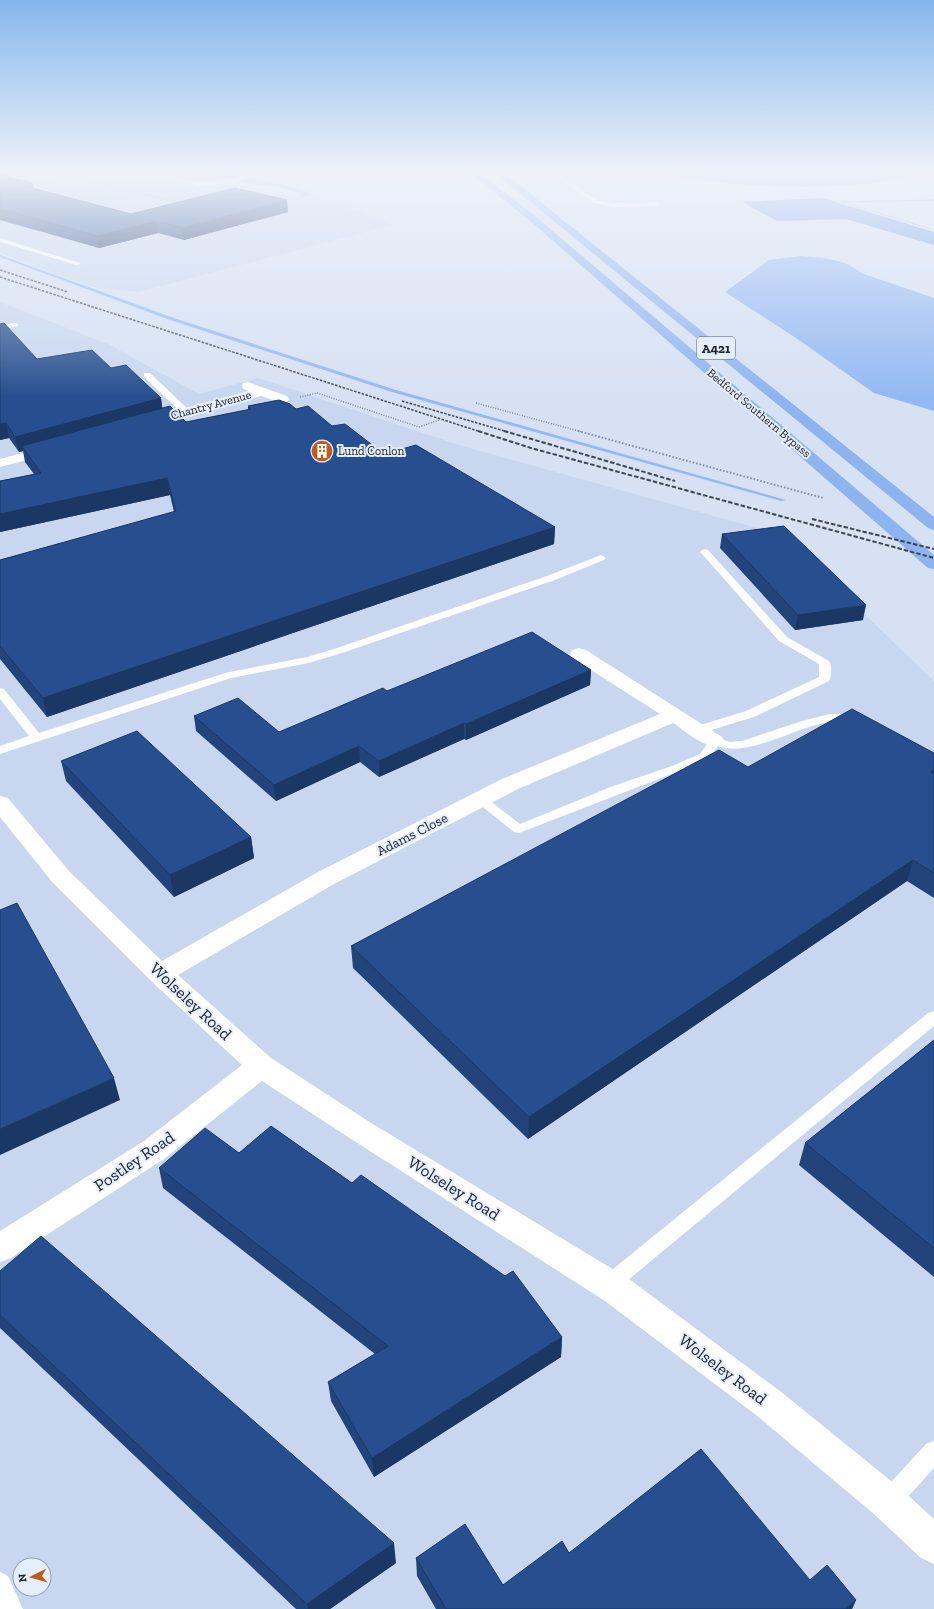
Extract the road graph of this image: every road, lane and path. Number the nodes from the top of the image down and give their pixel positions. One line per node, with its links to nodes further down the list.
1 (23, 247): 4 (lane)
2 (566, 247): 21 (highway, Bedford Southern Bypass / A421)
3 (591, 247): 18 (highway, Bedford Southern Bypass / A421)
4 (78, 264)
5 (16, 325): 6 (lane)
6 (0, 327)
7 (147, 375): 12 (lane)
8 (247, 386): 9 (street)
9 (260, 392): 10 (street); 12 (street, Chantry Avenue)
10 (282, 399): 13 (path)
11 (476, 403): 17 (path)
12 (186, 412): 14 (street, Chantry Avenue)
13 (439, 420)
14 (134, 426)
15 (67, 445): 16 (street)
16 (0, 463)
17 (826, 499)
18 (934, 525)
19 (705, 552): 26 (lane)
20 (601, 558): 27 (lane)
21 (934, 564)
22 (579, 654): 24 (street)
23 (0, 691): 27 (lane)
24 (675, 715): 26 (street); 30 (street, Adams Close)
25 (864, 721): 28 (lane)
26 (698, 730): 28 (street)
27 (37, 738): 29 (lane)
28 (716, 741): 30 (lane)
29 (0, 750)
30 (480, 800): 32 (street, Adams Close)
31 (0, 803): 32 (street, Wolseley Road)
32 (160, 974): 34 (street, Wolseley Road)
33 (934, 1017): 36 (lane)
34 (261, 1066): 35 (street, Postley Road); 36 (street, Wolseley Road)
35 (0, 1248)
36 (608, 1284): 38 (street, Wolseley Road)
37 (934, 1452): 38 (lane)
38 (888, 1502): 39 (street, Wolseley Road)
39 (934, 1545)
40 (0, 1584): 41 (lane)
41 (11, 1609)

